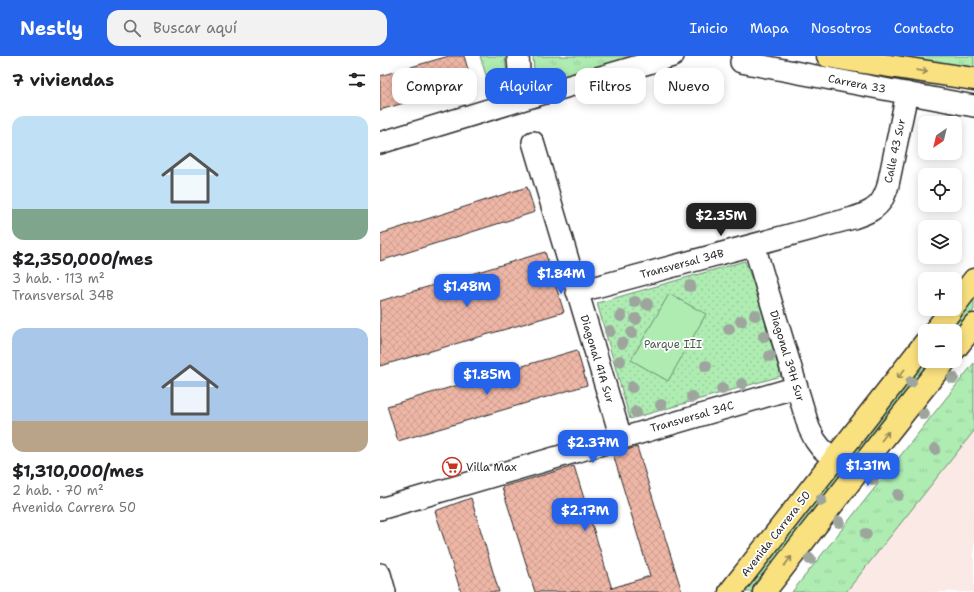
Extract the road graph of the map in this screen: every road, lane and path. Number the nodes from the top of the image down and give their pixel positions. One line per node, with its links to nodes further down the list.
1 (518, 56): 5 (street)
2 (673, 56): 7 (street)
3 (828, 56): 6 (main road, one-way to 6)
4 (741, 62): 8 (street, Carrera 33)
5 (519, 68)
6 (974, 79)
7 (567, 87)
8 (907, 93): 10 (street, Carrera 33); 13 (street, Calle 43 Sur)
9 (508, 104): 12 (street)
10 (974, 106)
11 (533, 142): 16 (street, Diagonal 41A Sur)
12 (380, 143)
13 (876, 207): 14 (street, Transversal 34B)
14 (754, 245): 16 (street, Transversal 34B); 24 (street, Diagonal 39H Sur)
15 (974, 280): 17 (main road)
16 (577, 292): 25 (street, Diagonal 41A Sur)
17 (962, 296)
18 (946, 316): 19 (main road)
19 (940, 324)
20 (974, 325): 21 (main road)
21 (962, 340)
22 (918, 352): 26 (main road, Avenida Carrera 50, one-way to 26)
23 (939, 368): 31 (main road, one-way to 23)
24 (797, 387): 25 (street, Transversal 34C); 26 (street, Diagonal 39H Sur)
25 (621, 438): 27 (street, Transversal 34C)
26 (834, 459): 30 (main road, Avenida Carrera 50)
27 (380, 509)
28 (380, 574): 29 (street)
29 (385, 592)
30 (730, 592)
31 (764, 592)

